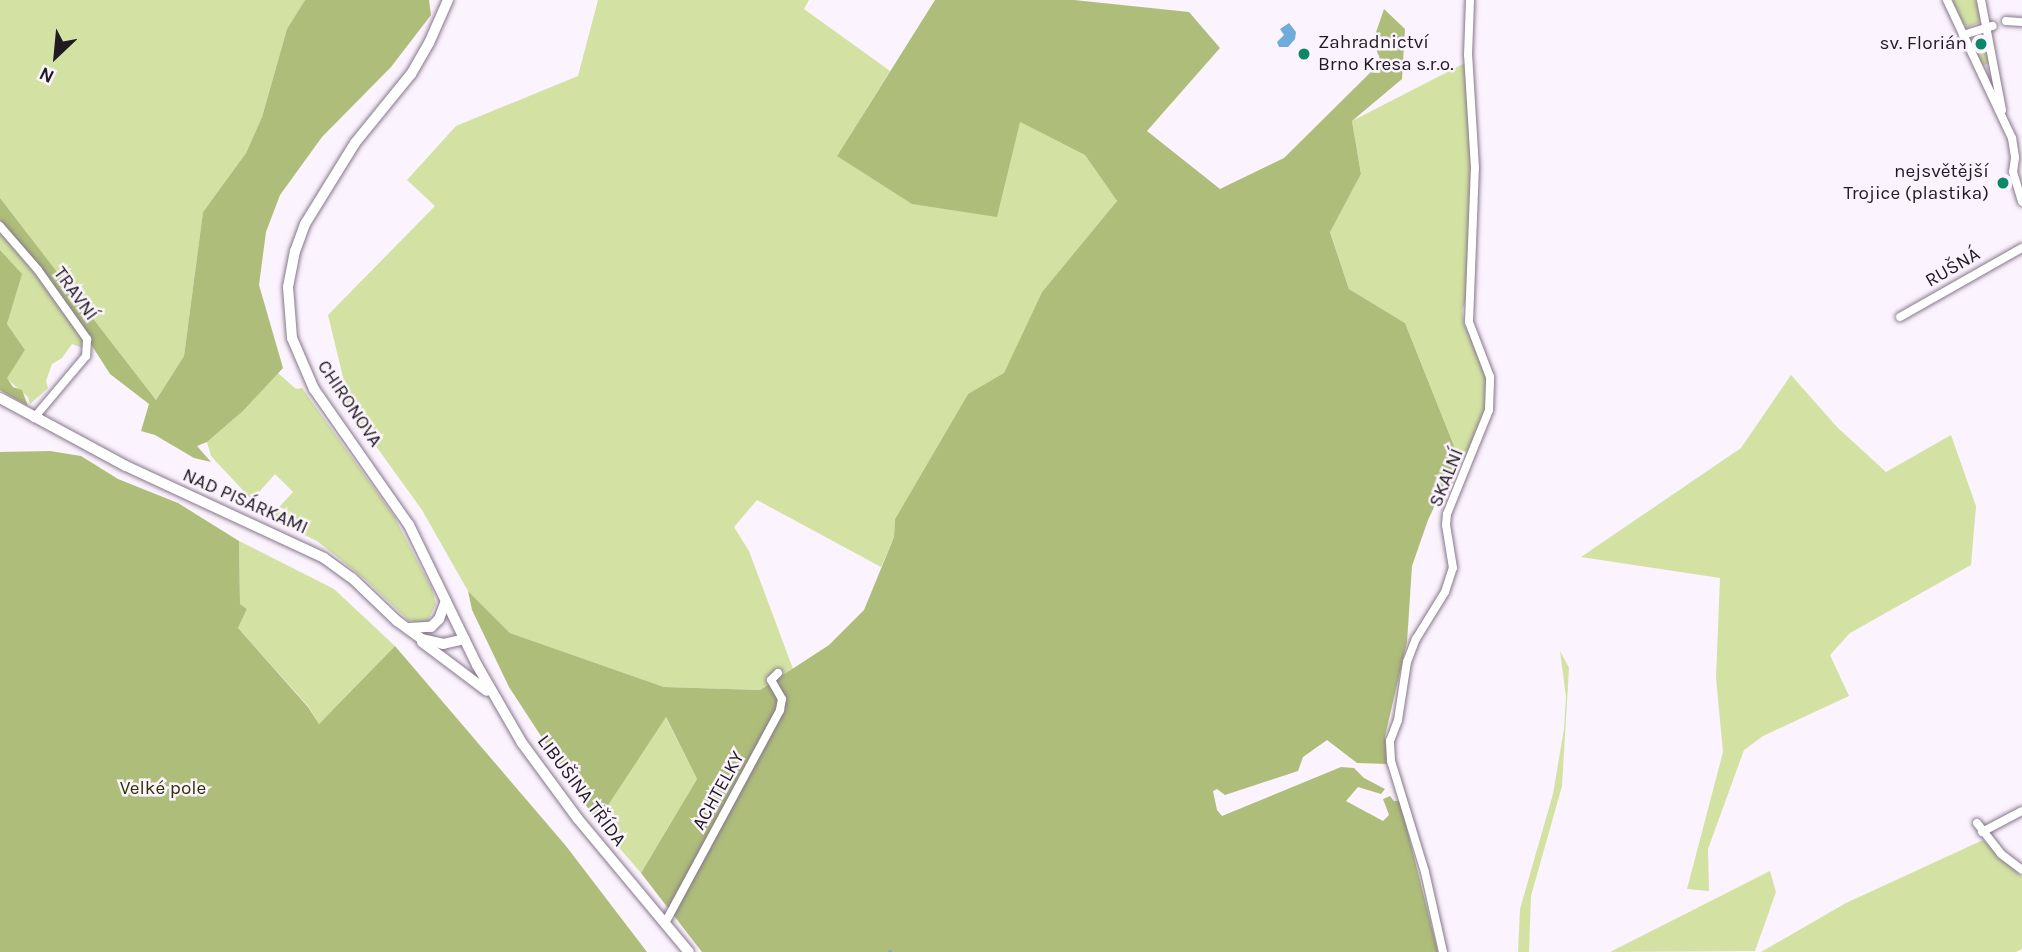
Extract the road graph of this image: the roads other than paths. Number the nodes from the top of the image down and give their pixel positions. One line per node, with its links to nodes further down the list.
1 (448, 0): 16 (street, CHIRONOVA)
2 (1470, 0): 27 (street, SKALNÍ)
3 (1947, 0): 8 (street)
4 (1981, 0): 7 (street)
5 (2006, 21): 6 (street)
6 (2022, 22)
7 (1990, 26): 8 (street); 9 (street)
8 (1963, 35): 9 (street)
9 (2003, 116): 10 (street)
10 (2022, 202)
11 (0, 226): 15 (street, TRAVNÍ)
12 (2022, 248): 13 (street, RUŠNÁ)
13 (1900, 317)
14 (0, 398): 15 (street, NAD PISÁRKAMI)
15 (34, 418): 17 (street, NAD PISÁRKAMI)
16 (446, 601): 17 (street); 18 (street, CHIRONOVA)
17 (403, 626): 18 (street, NAD PISÁRKAMI); 20 (street)
18 (464, 639): 20 (street, LIBUŠINA TŘÍDA)
19 (778, 673): 25 (street, ACHTELKY)
20 (494, 698): 25 (street, LIBUŠINA TŘÍDA)
21 (2022, 811): 23 (street)
22 (1977, 823): 23 (street)
23 (1982, 832): 24 (street)
24 (2022, 870)
25 (664, 923): 26 (street, LIBUŠINA TŘÍDA)
26 (689, 952)
27 (1443, 952)

